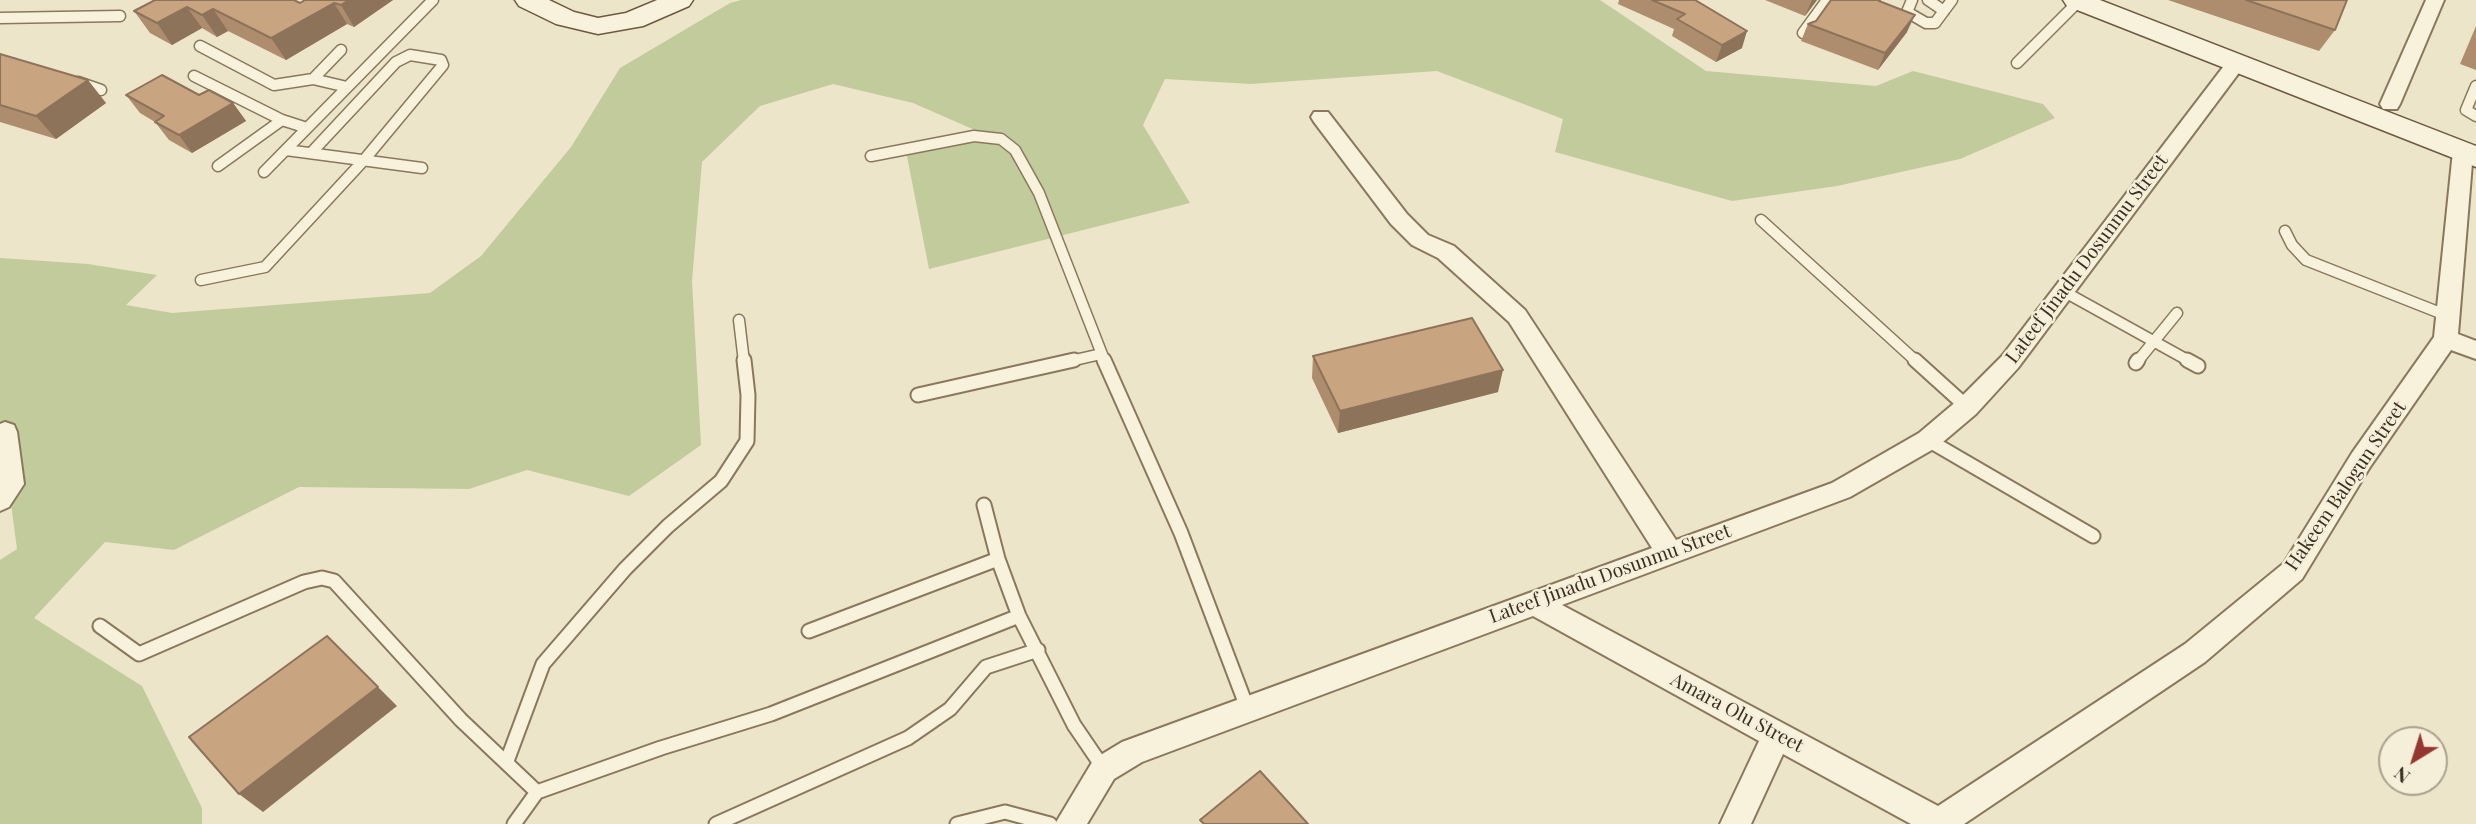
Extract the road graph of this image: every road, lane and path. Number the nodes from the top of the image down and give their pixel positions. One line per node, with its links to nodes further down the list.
1 (433, 0): 25 (lane)
2 (528, 0): 5 (street)
3 (592, 0): 4 (street)
4 (622, 0)
5 (680, 0)
6 (1827, 0): 16 (lane)
7 (1912, 0): 13 (lane)
8 (1928, 0): 13 (lane)
9 (1952, 0): 13 (lane)
10 (2078, 0): 19 (street); 20 (lane)
11 (2122, 0): 27 (street)
12 (2435, 0): 27 (street)
13 (1944, 11)
14 (120, 16): 15 (lane)
15 (0, 18)
16 (1803, 33)
17 (200, 46): 23 (lane)
18 (341, 50): 23 (lane)
19 (2237, 62): 32 (street); 43 (street, Lateef Jinadu Dosunmu Street)
20 (2017, 63)
21 (194, 76): 30 (lane)
22 (63, 78): 26 (lane)
23 (313, 79): 25 (lane)
24 (2476, 86): 28 (lane)
25 (347, 87): 31 (lane)
26 (102, 90)
27 (2390, 104): 32 (street)
28 (2476, 116)
29 (1321, 117): 59 (street)
30 (282, 120): 31 (lane); 37 (lane)
31 (307, 128): 33 (lane)
32 (2472, 149): 46 (street, Hakeem Balogun Street)
33 (286, 150): 34 (lane); 39 (lane)
34 (312, 153): 36 (lane); 36 (lane)
35 (871, 156): 49 (lane)
36 (364, 160): 38 (lane); 42 (lane)
37 (218, 166)
38 (422, 168)
39 (264, 172)
40 (1761, 220): 53 (lane)
41 (2285, 231): 46 (lane)
42 (201, 280)
43 (2063, 291): 47 (lane); 53 (street, Lateef Jinadu Dosunmu Street)
44 (2177, 313): 47 (lane)
45 (739, 320): 68 (lane)
46 (2447, 328): 48 (street); 71 (street, Hakeem Balogun Street)
47 (2154, 341): 50 (lane); 51 (lane)
48 (2476, 350)
49 (1101, 354): 52 (lane); 66 (lane)
50 (2136, 363)
51 (2198, 366)
52 (918, 395)
53 (1967, 407): 55 (street, Lateef Jinadu Dosunmu Street)
54 (5, 432): 56 (street)
55 (1928, 440): 58 (lane); 59 (street, Lateef Jinadu Dosunmu Street)
56 (0, 500)
57 (984, 505): 60 (lane)
58 (2093, 537)
59 (1669, 552): 61 (street, Lateef Jinadu Dosunmu Street)
60 (998, 559): 62 (lane); 64 (lane)
61 (1532, 602): 66 (street, Lateef Jinadu Dosunmu Street); 67 (street, Amara Olu Street)
62 (1019, 616): 65 (lane); 70 (lane)
63 (100, 626): 68 (lane)
64 (808, 631)
65 (1038, 650): 69 (lane); 73 (lane)
66 (1248, 710): 69 (street, Lateef Jinadu Dosunmu Street)
67 (1777, 735): 71 (street, Amara Olu Street); 77 (street)
68 (507, 761): 70 (lane)
69 (1104, 769): 76 (street)
70 (537, 792): 72 (lane)
71 (1940, 823)
72 (514, 824)
73 (716, 824)
74 (957, 824): 75 (lane)
75 (1050, 824)
76 (1070, 824)
77 (1735, 824)

